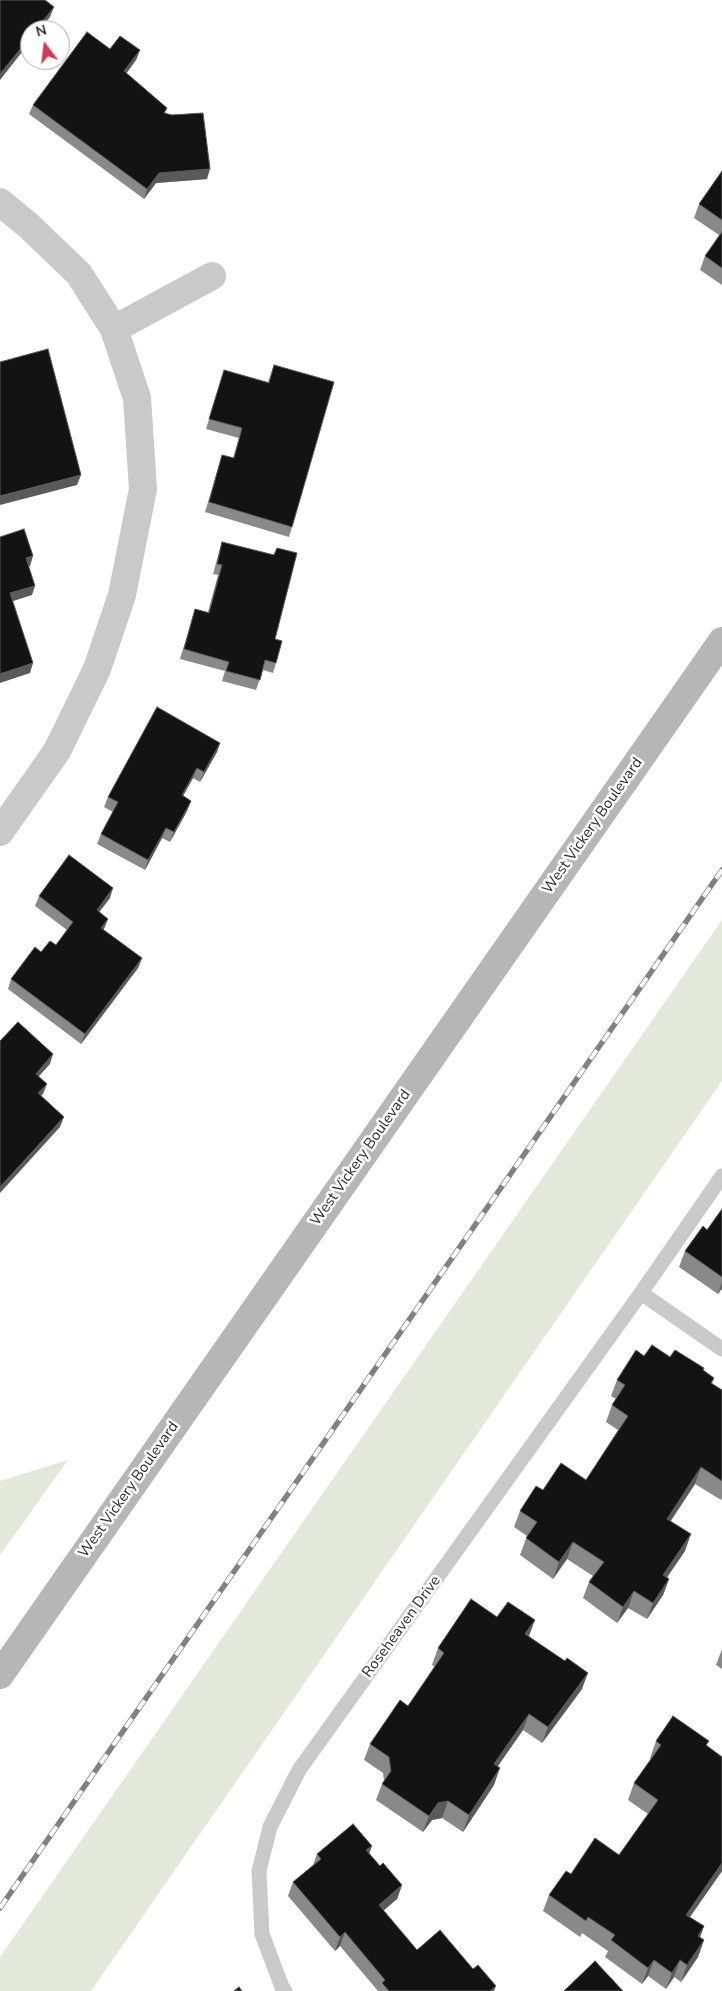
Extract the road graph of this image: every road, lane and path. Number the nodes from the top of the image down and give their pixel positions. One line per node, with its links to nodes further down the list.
1 (0, 202): 3 (street)
2 (212, 276): 3 (street)
3 (114, 329): 5 (street)
4 (722, 641): 9 (main road, West Vickery Boulevard)
5 (0, 832)
6 (722, 1176): 7 (lane, Roseheaven Drive)
7 (641, 1293): 8 (lane); 10 (lane, Roseheaven Drive)
8 (722, 1349)
9 (0, 1675)
10 (285, 1991)

